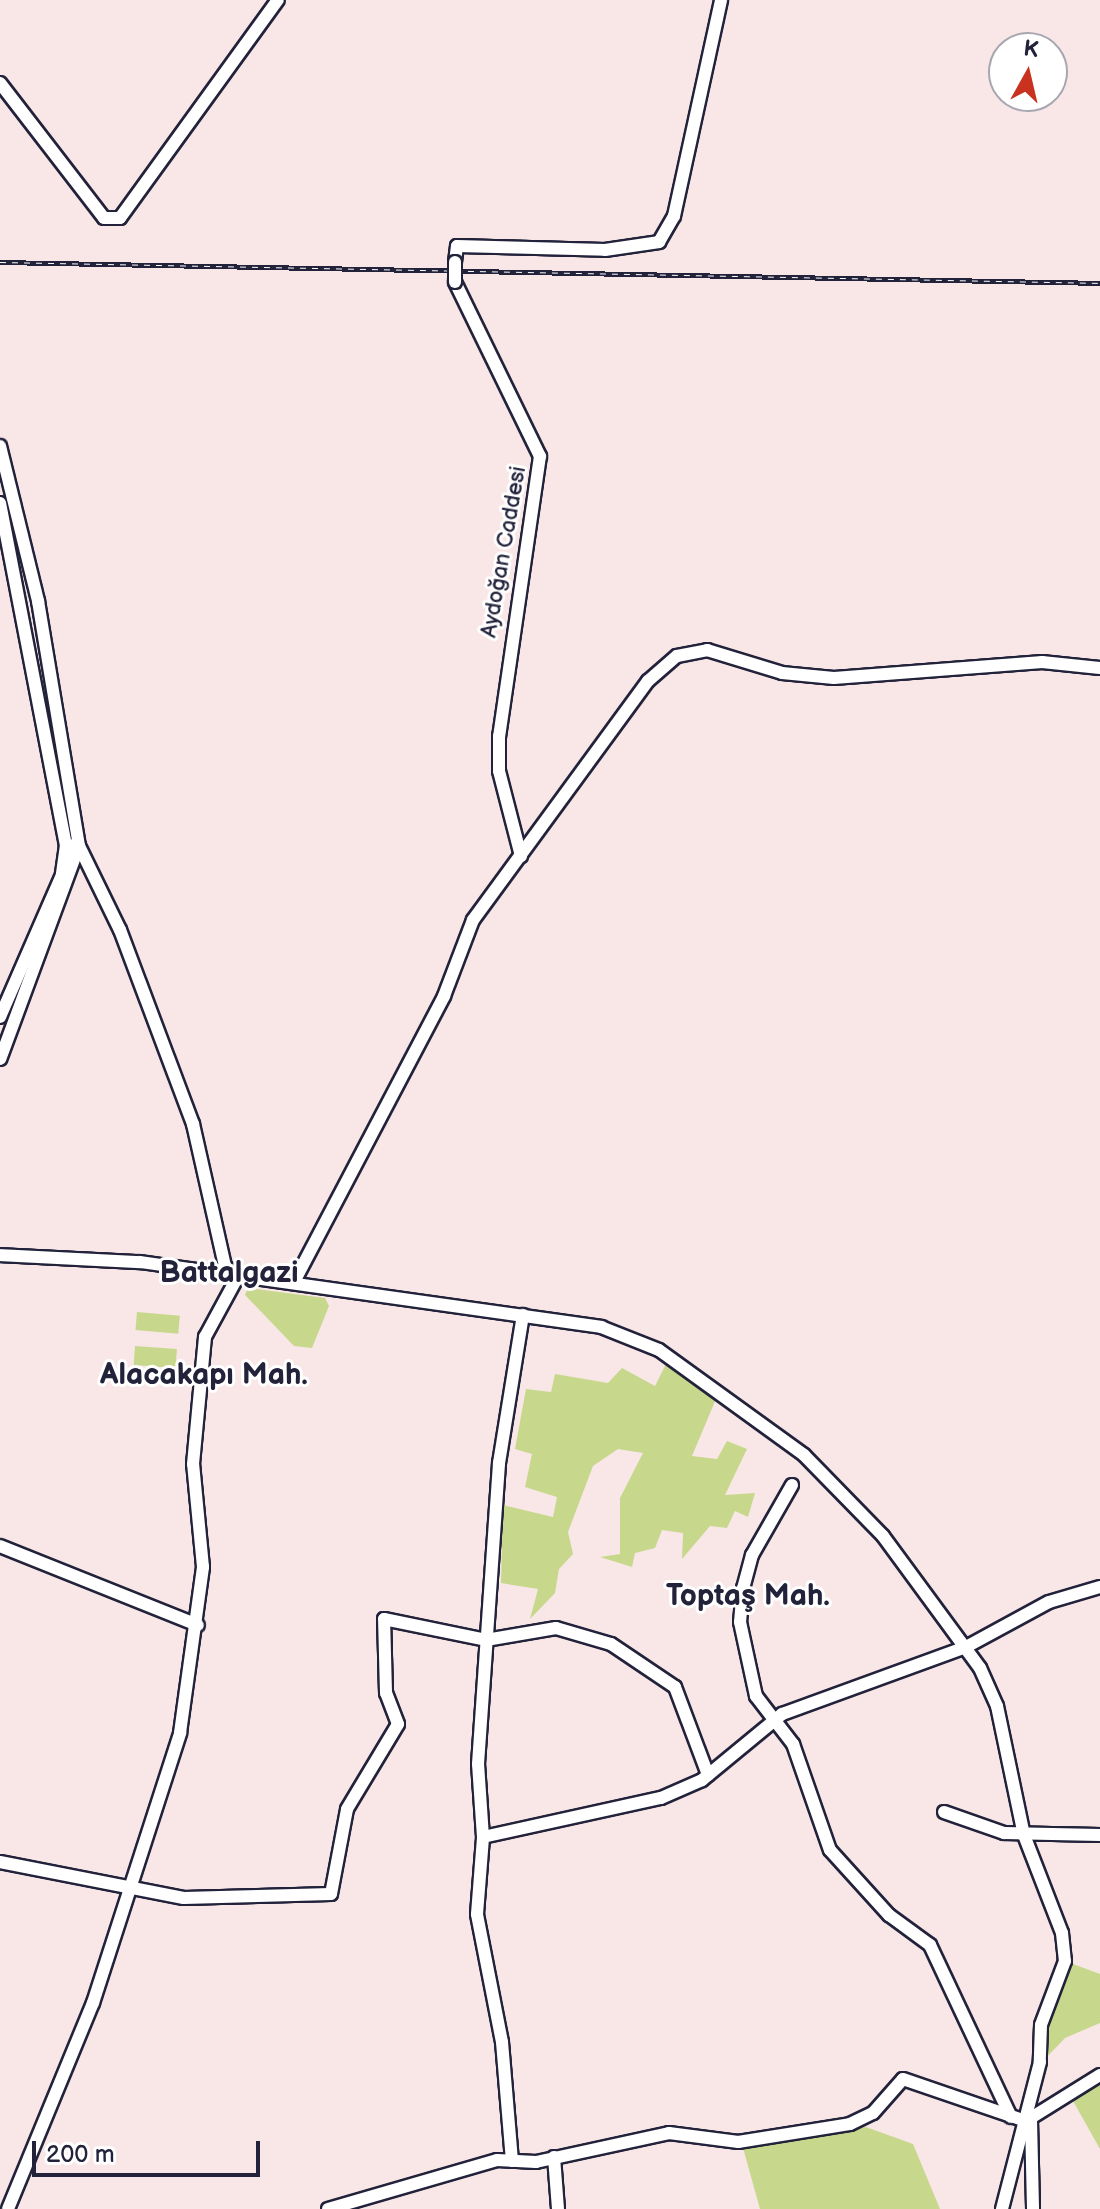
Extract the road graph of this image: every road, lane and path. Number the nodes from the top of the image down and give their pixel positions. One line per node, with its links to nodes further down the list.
1 (278, 0): 3 (street)
2 (721, 0): 8 (street, Aydoğan Caddesi, bridge)
3 (0, 83)
4 (0, 446): 7 (street)
5 (0, 503): 7 (street)
6 (1100, 668): 8 (street)
7 (72, 846): 9 (street); 10 (street); 12 (street)
8 (521, 856): 13 (street)
9 (0, 1017)
10 (0, 1059)
11 (0, 1255): 12 (street)
12 (237, 1278): 13 (street); 18 (street)
13 (294, 1282): 14 (street)
14 (523, 1315): 19 (street); 20 (street)
15 (792, 1485): 21 (street)
16 (0, 1546): 18 (street)
17 (1100, 1587): 20 (street)
18 (198, 1625): 28 (street)
19 (486, 1640): 22 (street); 26 (street); 28 (street)
20 (966, 1647): 21 (street); 24 (street)
21 (775, 1720): 22 (street); 30 (street)
22 (708, 1775): 26 (street)
23 (944, 1812): 24 (street)
24 (1024, 1835): 25 (street); 31 (street)
25 (1100, 1835)
26 (483, 1837): 33 (street)
27 (0, 1862): 28 (street)
28 (132, 1889): 34 (street)
29 (1100, 2075): 31 (street)
30 (1011, 2117): 31 (street); 32 (street)
31 (1028, 2120): 37 (street); 38 (street)
32 (554, 2157): 33 (street); 36 (street)
33 (512, 2161): 35 (street)
34 (8, 2209)
35 (328, 2209)
36 (558, 2209)
37 (1002, 2209)
38 (1033, 2209)

